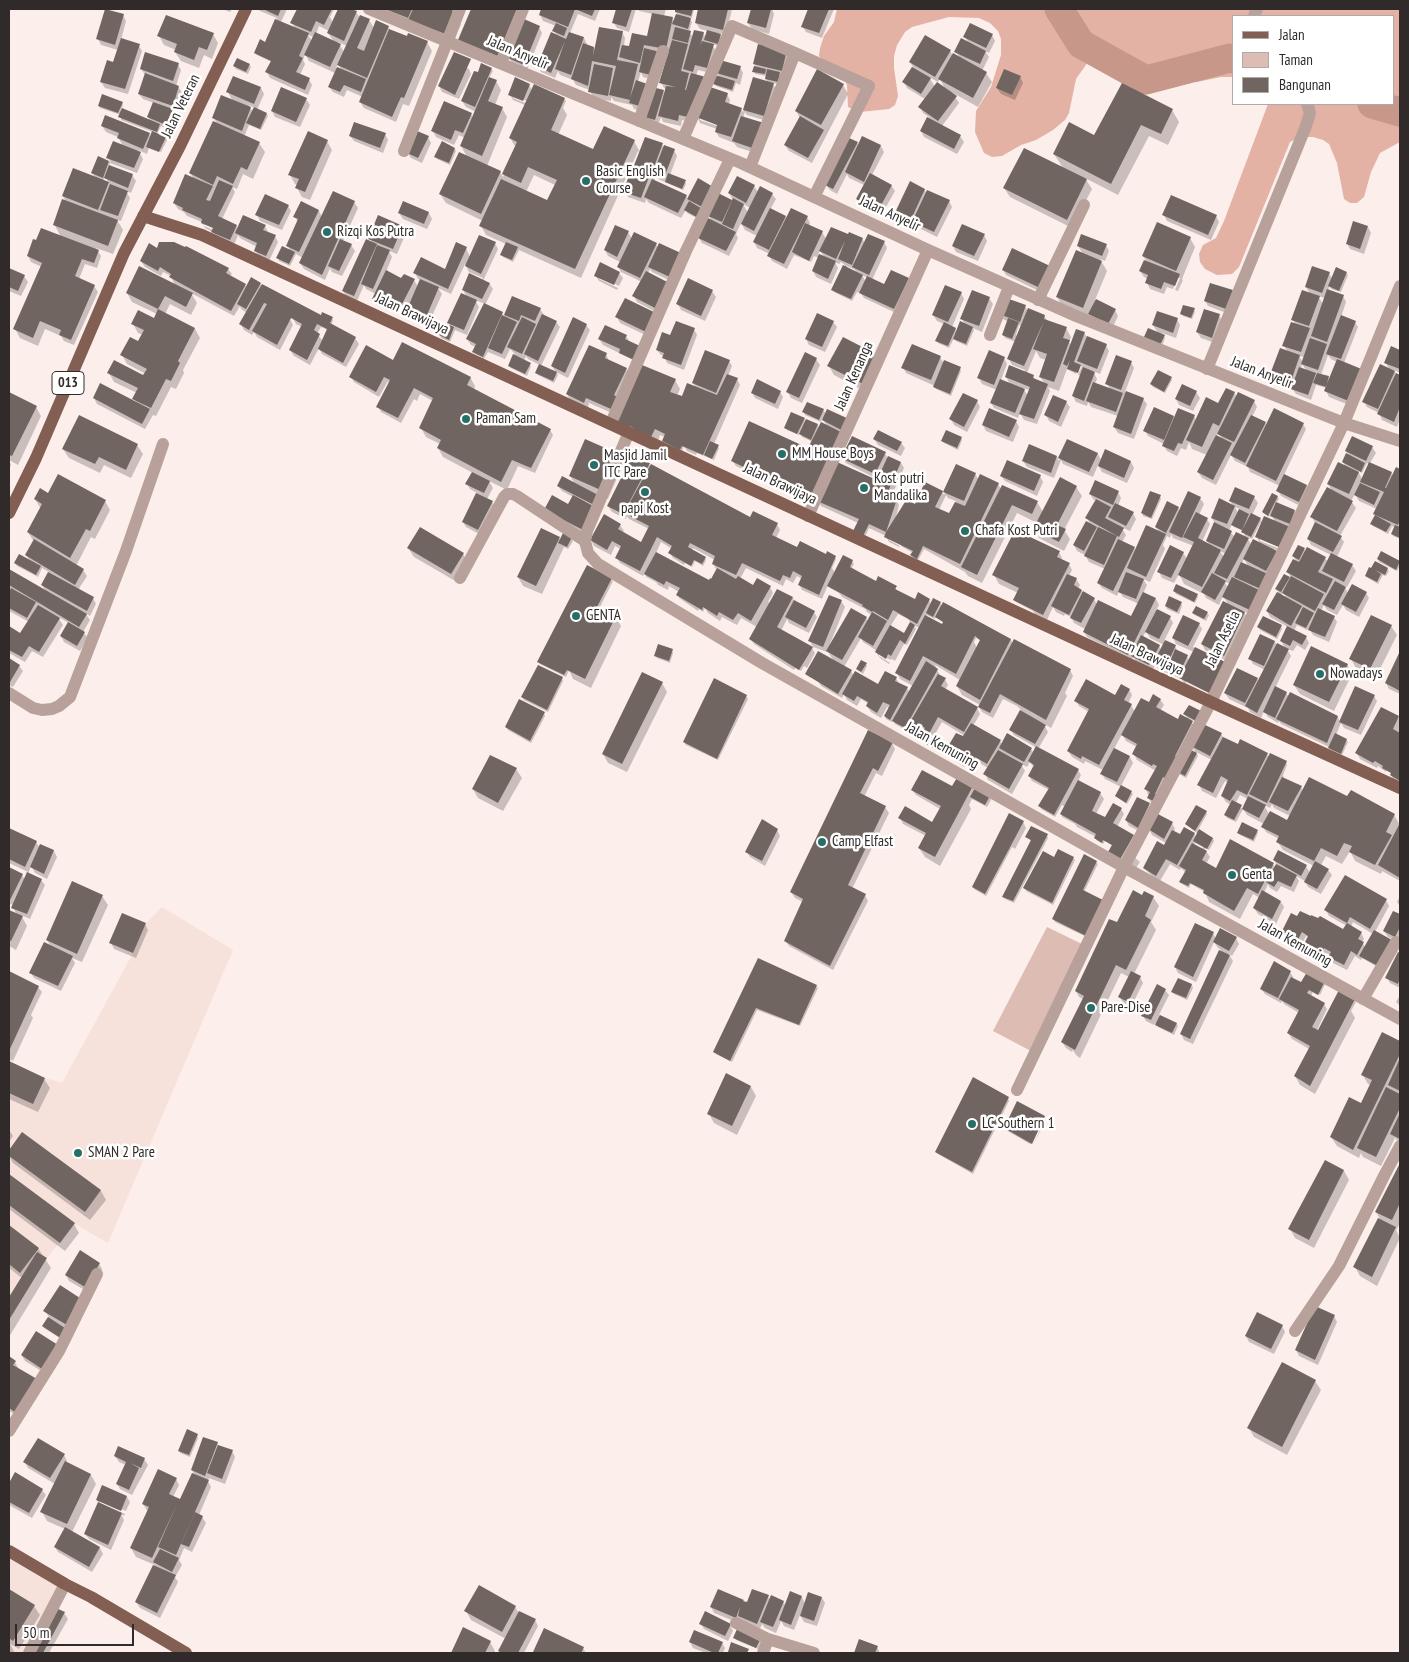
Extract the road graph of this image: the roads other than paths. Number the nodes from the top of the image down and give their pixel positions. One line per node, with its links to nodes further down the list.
1 (246, 9): 17 (main road, Jalan Veteran / 013)
2 (369, 9): 5 (street, Jalan Anyelir)
3 (460, 9): 5 (street)
4 (523, 9): 8 (street)
5 (447, 41): 8 (street, Jalan Anyelir); 12 (street)
6 (664, 51): 10 (street)
7 (795, 53): 11 (street); 14 (street); 15 (street)
8 (501, 63): 10 (street, Jalan Anyelir)
9 (1307, 105): 23 (street)
10 (639, 121): 11 (street, Jalan Anyelir)
11 (683, 139): 13 (street, Jalan Anyelir)
12 (404, 151)
13 (730, 159): 14 (street, Jalan Anyelir); 24 (street)
14 (750, 168): 15 (street, Jalan Anyelir)
15 (814, 197): 18 (street, Jalan Anyelir)
16 (1084, 205): 21 (street)
17 (143, 216): 24 (main road, Jalan Brawijaya); 29 (main road, 013)
18 (928, 250): 20 (street, Jalan Anyelir); 30 (street, Jalan Kenanga)
19 (1400, 286): 25 (street, Jalan Aselia)
20 (1009, 287): 21 (street, Jalan Anyelir); 22 (street)
21 (1038, 300): 23 (street, Jalan Anyelir)
22 (990, 335)
23 (1207, 369): 25 (street, Jalan Anyelir)
24 (611, 423): 26 (main road, Jalan Brawijaya)
25 (1344, 423): 27 (street, Jalan Anyelir); 34 (street, Jalan Aselia)
26 (629, 432): 30 (main road, Jalan Brawijaya); 31 (street)
27 (1400, 441)
28 (163, 444): 33 (street)
29 (9, 513)
30 (808, 516): 34 (main road, Jalan Brawijaya)
31 (586, 541): 32 (street); 36 (street, Jalan Kemuning)
32 (460, 578)
33 (9, 693)
34 (1210, 702): 35 (main road, Jalan Brawijaya); 36 (street, Jalan Aselia)
35 (1400, 788)
36 (1124, 866): 38 (street, Jalan Kemuning); 40 (street, Jalan Aselia)
37 (1396, 942): 38 (street)
38 (1363, 999): 39 (street, Jalan Kemuning)
39 (1400, 1020)
40 (1017, 1090)
41 (1400, 1146): 43 (street)
42 (97, 1274): 44 (street)
43 (1295, 1331)
44 (9, 1432)
45 (9, 1551): 46 (main road)
46 (65, 1584): 49 (street); 50 (main road)
47 (736, 1623): 48 (street)
48 (768, 1639): 51 (street); 52 (street)
49 (29, 1653)
50 (186, 1653)
51 (763, 1653)
52 (814, 1653)

